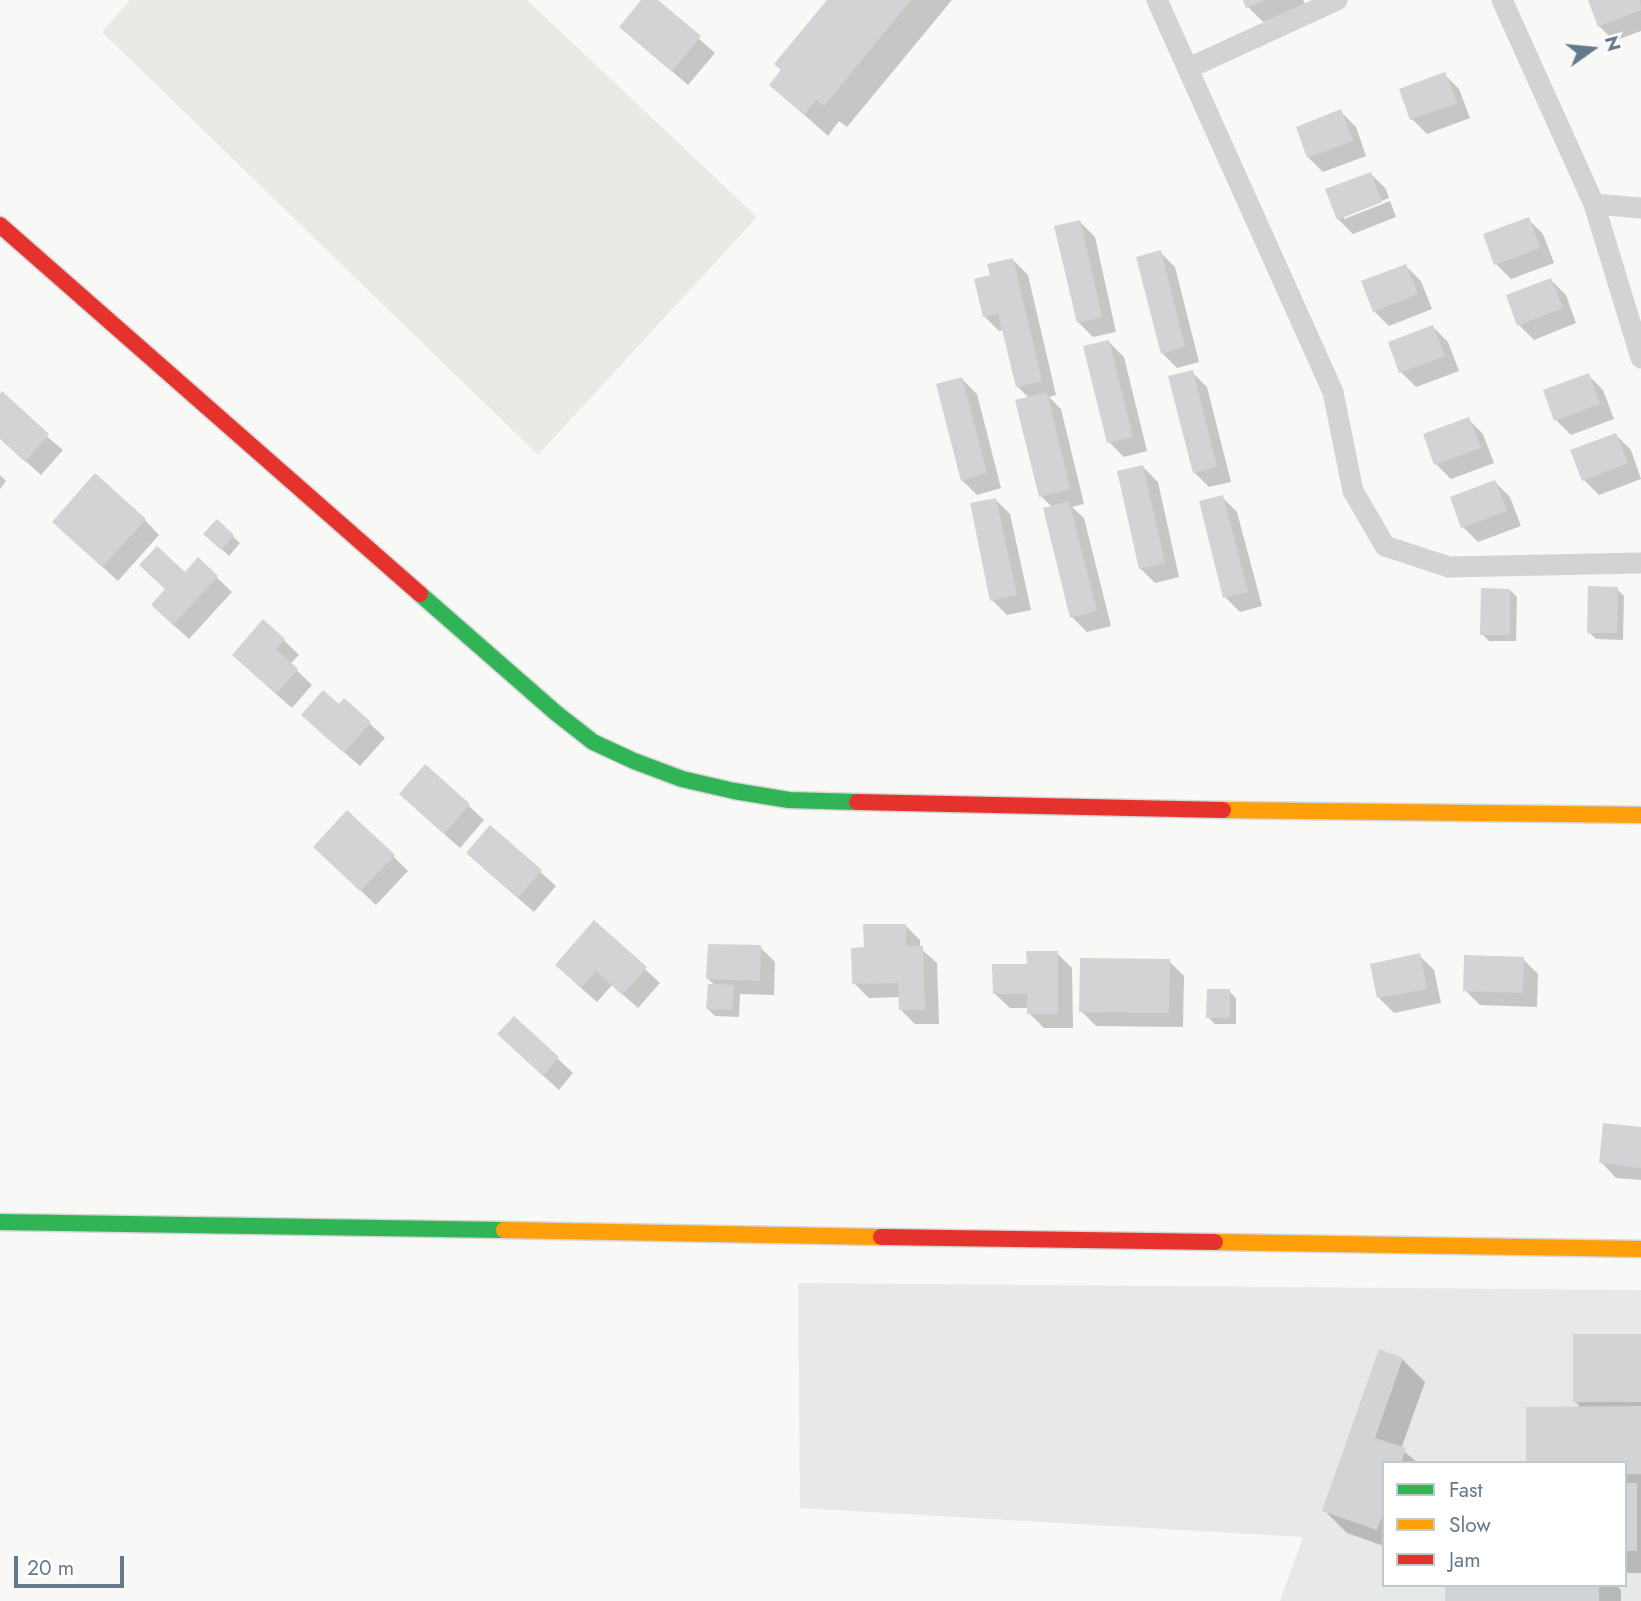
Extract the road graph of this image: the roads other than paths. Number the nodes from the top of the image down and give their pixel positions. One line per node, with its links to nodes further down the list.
1 (1157, 0): 4 (lane)
2 (1337, 0): 4 (lane)
3 (1502, 0): 5 (lane)
4 (1189, 68): 9 (lane)
5 (1594, 204): 6 (lane); 8 (lane)
6 (1641, 208)
7 (0, 225): 10 (street)
8 (1641, 358)
9 (1641, 563)
10 (1641, 815)
11 (0, 1222): 12 (street)
12 (1641, 1250)

